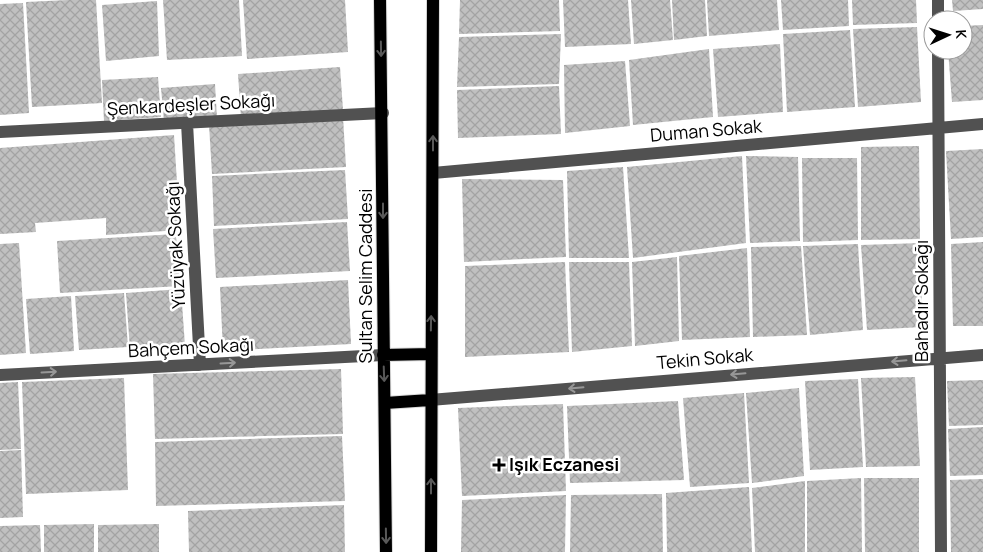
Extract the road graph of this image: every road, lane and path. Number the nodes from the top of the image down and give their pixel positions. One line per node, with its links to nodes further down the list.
1 (380, 0): 4 (main road, Sultan Selim Caddesi, one-way to 4)
2 (433, 0): 9 (main road, one-way to 2)
3 (938, 60): 7 (street, Bahadır Sokağı)
4 (383, 113): 5 (street, Şenkardeşler Sokağı); 11 (main road, Sultan Selim Caddesi, one-way to 11)
5 (187, 123): 8 (street, Şenkardeşler Sokağı); 14 (street, Yüzüyak Sokağı)
6 (983, 124): 7 (street, Duman Sokak)
7 (939, 128): 9 (street, Duman Sokak); 13 (street, Bahadır Sokağı)
8 (0, 132)
9 (433, 173): 10 (main road, one-way to 9)
10 (430, 354): 11 (main road); 16 (main road)
11 (383, 355): 14 (street, Bahçem Sokağı, one-way to 11); 17 (main road, Sultan Selim Caddesi, one-way to 17)
12 (983, 355): 13 (street, Tekin Sokak)
13 (939, 358): 16 (street, Tekin Sokak, one-way to 16); 20 (street, Bahadır Sokağı)
14 (200, 365): 15 (street, Bahçem Sokağı, one-way to 14)
15 (0, 375)
16 (430, 400): 17 (main road); 19 (main road, one-way to 16)
17 (384, 403): 18 (main road, Sultan Selim Caddesi, one-way to 18)
18 (386, 552)
19 (431, 552)
20 (940, 552)

